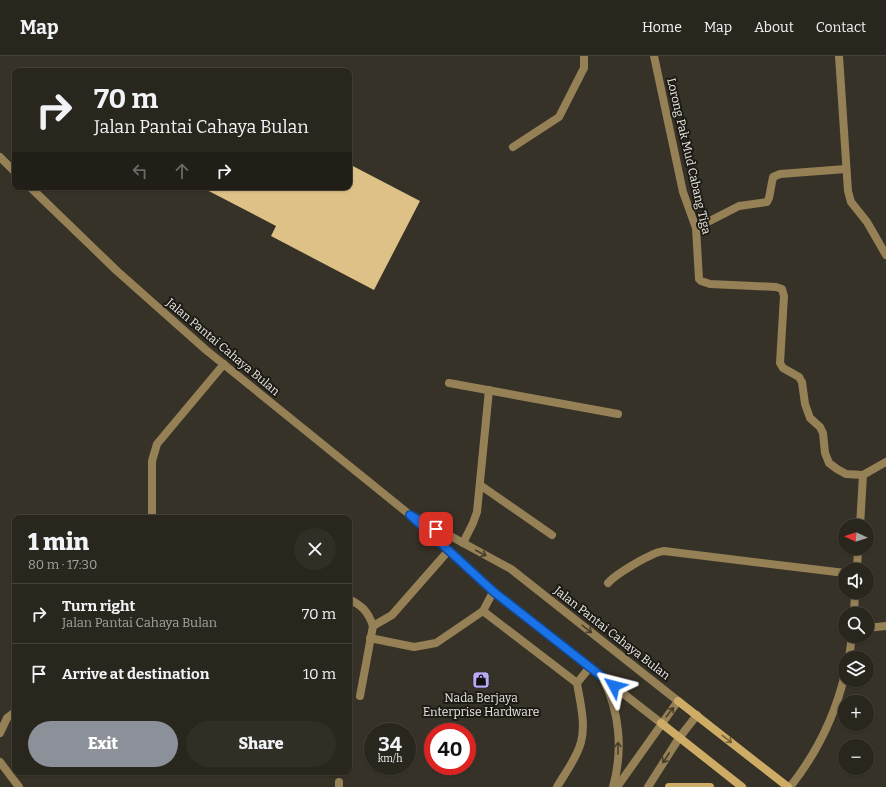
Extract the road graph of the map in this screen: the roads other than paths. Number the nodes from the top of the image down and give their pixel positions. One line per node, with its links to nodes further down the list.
1 (584, 56): 4 (street)
2 (654, 56): 9 (street, Lorong Pak Mud Cabang Tiga)
3 (839, 56): 7 (street)
4 (513, 147)
5 (0, 157): 6 (street)
6 (12, 169)
7 (846, 169): 9 (street); 10 (street)
8 (33, 190): 11 (street, Jalan Pantai Cahaya Bulan)
9 (696, 228): 16 (street, Lorong Pak Mud Cabang Tiga)
10 (886, 255)
11 (224, 364): 18 (street); 19 (street, Jalan Pantai Cahaya Bulan)
12 (449, 383): 13 (street)
13 (489, 390): 14 (street); 17 (street)
14 (618, 414)
15 (886, 462): 16 (street)
16 (864, 475): 20 (street)
17 (480, 485): 21 (street); 22 (street)
18 (152, 515)
19 (410, 515): 22 (street, Jalan Pantai Cahaya Bulan); 23 (street, Jalan Pantai Cahaya Bulan)
20 (861, 519)
21 (552, 535)
22 (463, 543): 38 (street, Jalan Pantai Cahaya Bulan, one-way to 38)
23 (449, 550): 26 (street, Jalan Pantai Cahaya Bulan); 29 (street)
24 (838, 572): 25 (street)
25 (608, 583)
26 (494, 592): 28 (street); 33 (street, Jalan Pantai Cahaya Bulan)
27 (352, 601): 29 (street)
28 (483, 611): 32 (street); 35 (street)
29 (373, 626): 32 (street)
30 (886, 626): 31 (street)
31 (874, 627)
32 (370, 638): 37 (street)
33 (590, 667): 34 (street, Jalan Pantai Cahaya Bulan); 35 (street)
34 (602, 676): 41 (street, Jalan Pantai Cahaya Bulan); 47 (street, one-way to 34)
35 (578, 683): 46 (street)
36 (841, 687): 53 (street)
37 (360, 696)
38 (678, 701): 40 (main road, Jalan Pantai Cahaya Bulan); 41 (street, one-way to 38)
39 (12, 714): 42 (street)
40 (697, 715): 43 (street); 53 (main road, Jalan Pantai Cahaya Bulan, one-way to 53)
41 (661, 723): 43 (main road, Jalan Pantai Cahaya Bulan); 48 (street)
42 (0, 733)
43 (679, 738): 49 (street, one-way to 49); 52 (main road, Jalan Pantai Cahaya Bulan)
44 (0, 762): 45 (street)
45 (19, 787)
46 (557, 787)
47 (613, 787)
48 (618, 787)
49 (648, 787)
50 (670, 787): 51 (main road)
51 (710, 787)
52 (742, 787)
53 (789, 787)

